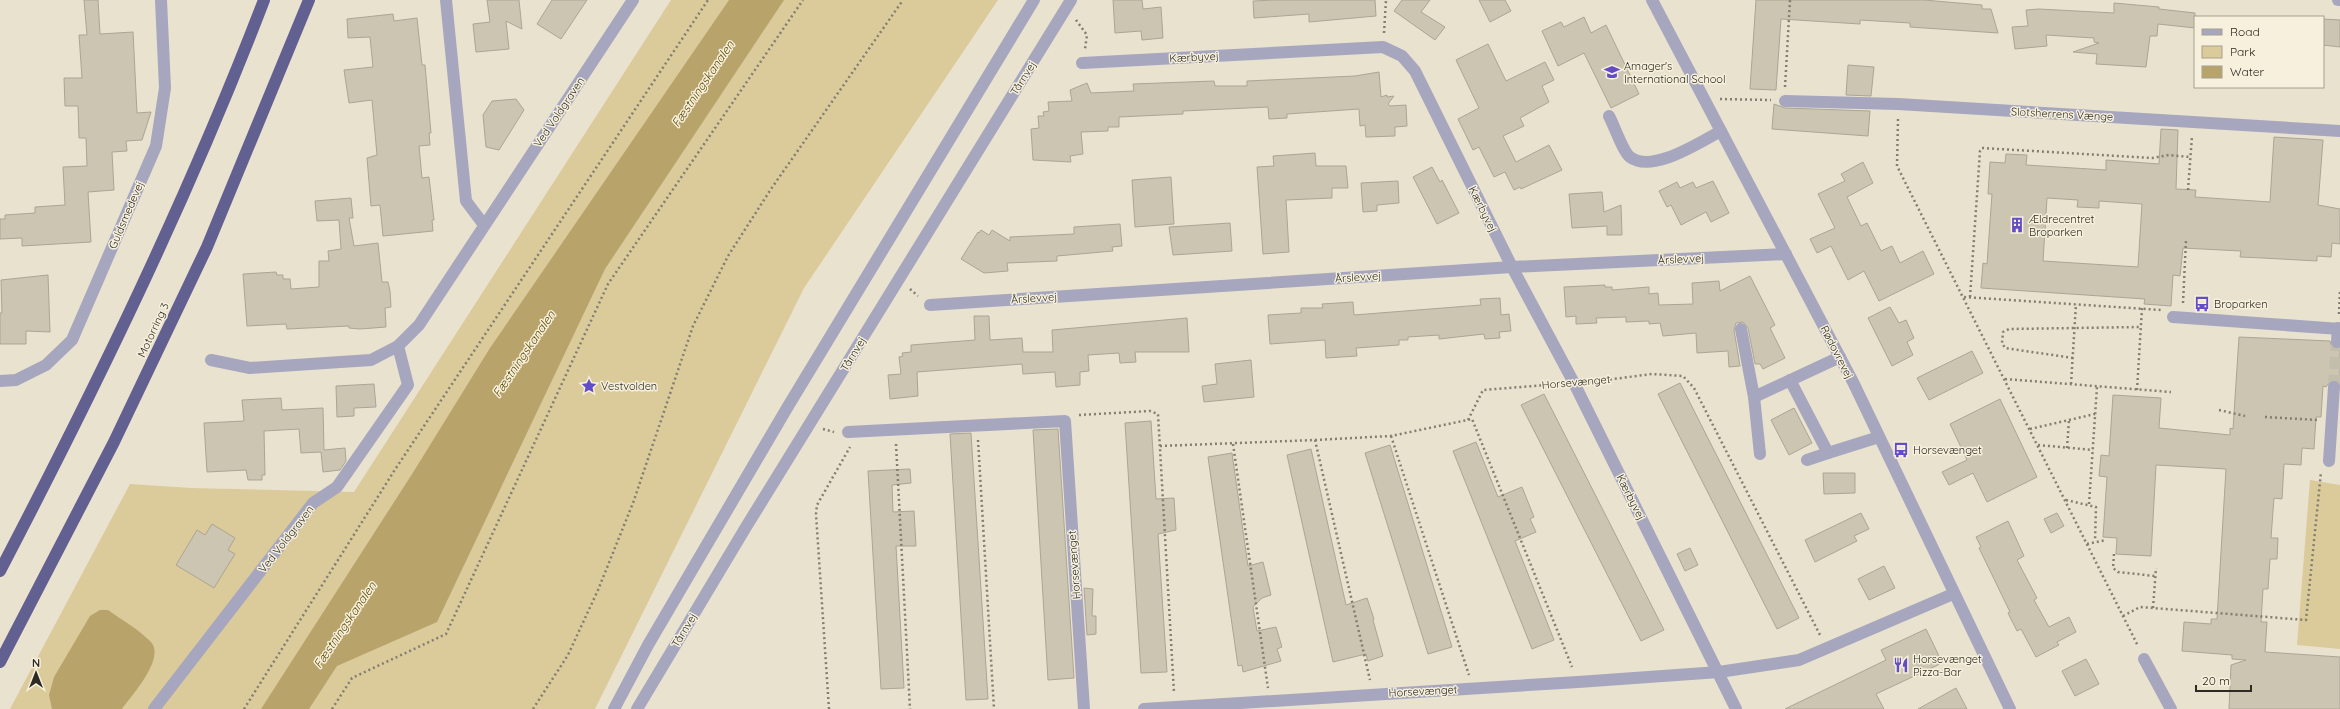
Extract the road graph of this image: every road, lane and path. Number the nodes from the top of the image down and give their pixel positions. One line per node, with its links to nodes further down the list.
1 (161, 0): 48 (street, Guldsmedevej)
2 (264, 0): 88 (highway)
3 (308, 0): 95 (highway, Motorring 3)
4 (446, 0): 25 (street)
5 (633, 0): 25 (street, Ved Voldgraven)
6 (708, 0): 103 (path)
7 (803, 0): 104 (path)
8 (902, 0): 105 (path)
9 (1034, 0): 106 (street, Tårnvej)
10 (1386, 0): 14 (path)
11 (1652, 0): 16 (street, Rødovrevej)
12 (1790, 0): 17 (path)
13 (1069, 4): 15 (path); 29 (street, Tårnvej)
14 (1383, 47): 15 (street, Kærbyvej); 28 (street, Kærbyvej)
15 (1082, 63)
16 (1704, 98): 17 (path); 21 (street, Rødovrevej)
17 (1785, 101): 18 (street, Slotsherrens Vænge)
18 (1898, 104): 20 (street, Slotsherrens Vænge); 31 (path)
19 (1609, 116): 21 (street)
20 (2192, 122): 22 (street, Slotsherrens Vænge); 23 (path)
21 (1721, 131): 27 (street, Rødovrevej)
22 (2340, 131)
23 (2190, 157): 24 (path); 32 (path)
24 (2188, 190)
25 (484, 225): 42 (street, Ved Voldgraven)
26 (2186, 240): 36 (path)
27 (1786, 254): 28 (street, Årslevvej); 43 (street, Rødovrevej)
28 (1512, 267): 34 (street, Årslevvej); 49 (street, Kærbyvej)
29 (898, 279): 34 (path); 64 (street, Tårnvej)
30 (2340, 290): 39 (path)
31 (1964, 297): 32 (path); 46 (path)
32 (1970, 297): 33 (path)
33 (2076, 304): 35 (path); 38 (path)
34 (930, 305)
35 (2142, 308): 36 (path); 37 (path)
36 (2178, 317): 39 (street)
37 (2141, 327): 38 (path); 53 (path)
38 (2075, 328): 44 (path); 44 (path)
39 (2339, 328): 41 (street)
40 (1741, 329): 55 (street)
41 (2337, 342)
42 (398, 346): 45 (street, Ved Voldgraven); 102 (street, Ved Voldgraven)
43 (1840, 357): 47 (street); 70 (street, Rødovrevej)
44 (2073, 358): 50 (path)
45 (211, 360)
46 (2004, 379): 50 (path); 67 (path)
47 (1790, 380): 55 (street); 77 (street)
48 (0, 381)
49 (1574, 383): 60 (path, Horsevænget); 93 (path, Horsevænget); 96 (street, Kærbyvej)
50 (2072, 384): 51 (path)
51 (2097, 387): 53 (path); 57 (path)
52 (2334, 387): 63 (street)
53 (2137, 390): 54 (path)
54 (2171, 392)
55 (1754, 397): 78 (street)
56 (2219, 410): 58 (path)
57 (2095, 414): 61 (path); 76 (path)
58 (2245, 416)
59 (2265, 417): 63 (path)
60 (1468, 420): 69 (path); 97 (path)
61 (2069, 420): 67 (path); 75 (path)
62 (1065, 421): 65 (street); 74 (path); 111 (street, Horsevænget)
63 (2332, 421): 80 (street)
64 (810, 424): 68 (path); 107 (street, Tårnvej)
65 (978, 425): 66 (street); 110 (path)
66 (895, 429): 68 (street); 109 (path)
67 (2030, 429): 73 (path)
68 (853, 431): 108 (path)
69 (1391, 436): 71 (path); 98 (path, Horsevænget)
70 (1879, 437): 77 (street); 90 (street, Rødovrevej)
71 (1316, 440): 72 (path); 99 (path, Horsevænget)
72 (1233, 444): 74 (path); 100 (path)
73 (2038, 445): 75 (path); 81 (path)
74 (1160, 446): 101 (path)
75 (2068, 448): 76 (path)
76 (2093, 450): 82 (path)
77 (1828, 453): 79 (street)
78 (1760, 454)
79 (1807, 460)
80 (2329, 461): 91 (path)
81 (2065, 500): 82 (path); 85 (path)
82 (2089, 504): 84 (path)
83 (2106, 540): 84 (path)
84 (2095, 541): 85 (path)
85 (2087, 544): 92 (path)
86 (2114, 554): 89 (path)
87 (2156, 568): 89 (path)
88 (0, 570)
89 (2155, 576): 91 (path)
90 (1953, 594): 93 (street, Horsevænget); 114 (street, Rødovrevej)
91 (2153, 608): 92 (path)
92 (2123, 616): 94 (path)
93 (1826, 648): 96 (street, Horsevænget)
94 (2144, 659): 115 (street)
95 (0, 662)
96 (1719, 672): 97 (street, Horsevænget); 113 (street, Kærbyvej)
97 (1578, 682): 98 (street, Horsevænget)
98 (1474, 688): 99 (street, Horsevænget)
99 (1373, 694): 100 (street, Horsevænget)
100 (1270, 702): 101 (street, Horsevænget)
101 (1175, 707): 112 (street, Horsevænget)
102 (154, 709)
103 (244, 709)
104 (332, 709)
105 (533, 709)
106 (614, 709)
107 (637, 709)
108 (829, 709)
109 (910, 709)
110 (994, 709)
111 (1084, 709)
112 (1144, 709)
113 (1736, 709)
114 (2010, 709)
115 (2171, 709)

